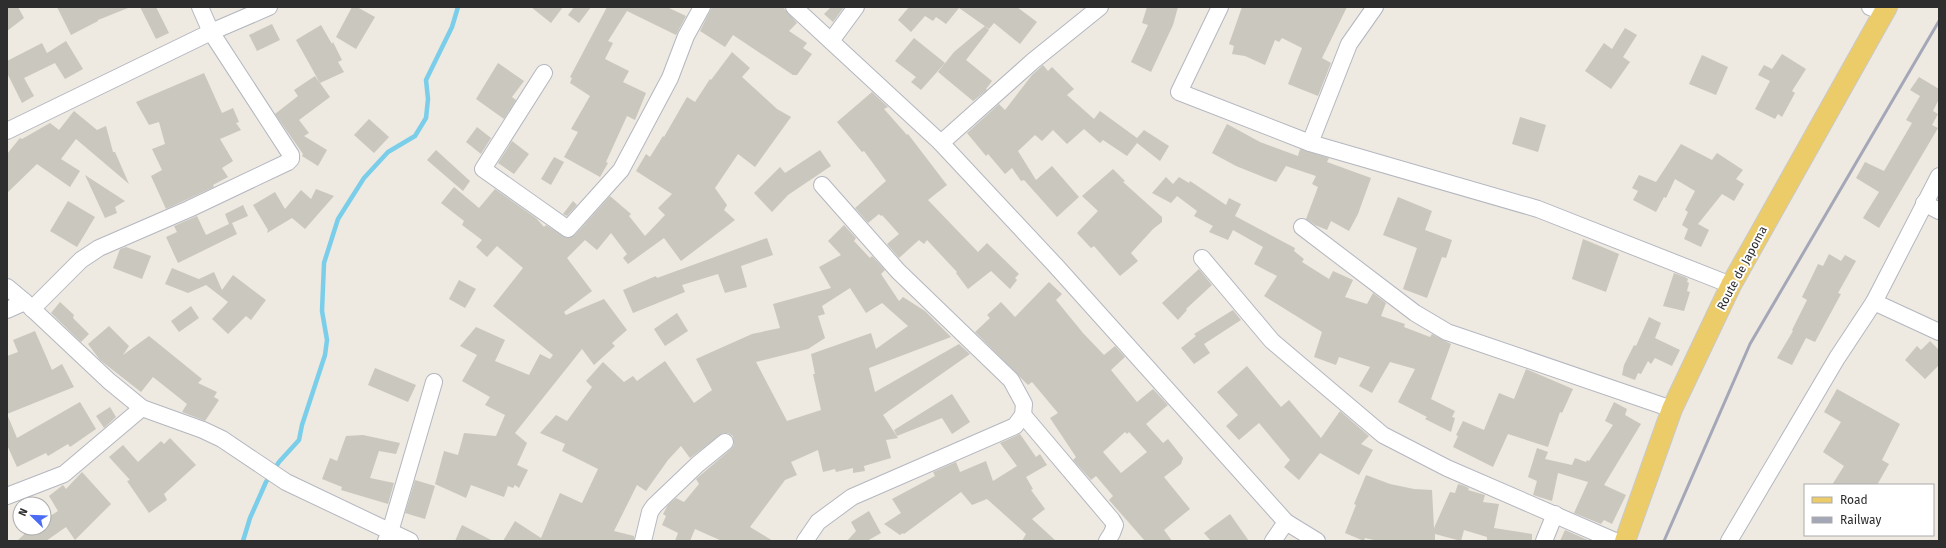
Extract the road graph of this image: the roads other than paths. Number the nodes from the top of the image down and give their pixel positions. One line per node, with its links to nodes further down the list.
1 (200, 7): 10 (street)
2 (269, 7): 10 (street)
3 (702, 7): 12 (street)
4 (794, 7): 11 (street)
5 (856, 7): 11 (street)
6 (1100, 7): 14 (street)
7 (1220, 7): 15 (street)
8 (1375, 7): 15 (street)
9 (1880, 9): 22 (main road, Route de Japoma)
10 (211, 32): 13 (street); 25 (street)
11 (831, 41): 14 (street)
12 (544, 73)
13 (7, 131)
14 (940, 143): 35 (street)
15 (1310, 143): 22 (street)
16 (1939, 176): 18 (street)
17 (822, 185): 31 (street)
18 (1924, 203): 19 (street); 24 (street)
19 (1939, 211)
20 (1302, 227): 30 (street)
21 (1202, 258): 34 (street)
22 (1731, 285): 30 (main road, Route de Japoma)
23 (7, 287): 25 (street)
24 (1874, 302): 27 (street); 46 (street)
25 (28, 306): 26 (street); 29 (street)
26 (7, 310)
27 (1939, 332)
28 (434, 382): 36 (street)
29 (142, 408): 33 (street); 36 (street)
30 (1672, 409): 45 (main road, Route de Japoma)
31 (1023, 415): 39 (street); 40 (street)
32 (725, 442): 38 (street)
33 (7, 496)
34 (1555, 514): 43 (street); 44 (street)
35 (1286, 522): 41 (street); 42 (street)
36 (388, 536): 37 (street)
37 (410, 541)
38 (643, 541)
39 (805, 541)
40 (1106, 541)
41 (1273, 541)
42 (1317, 541)
43 (1544, 541)
44 (1615, 541)
45 (1624, 541)
46 (1729, 541)

